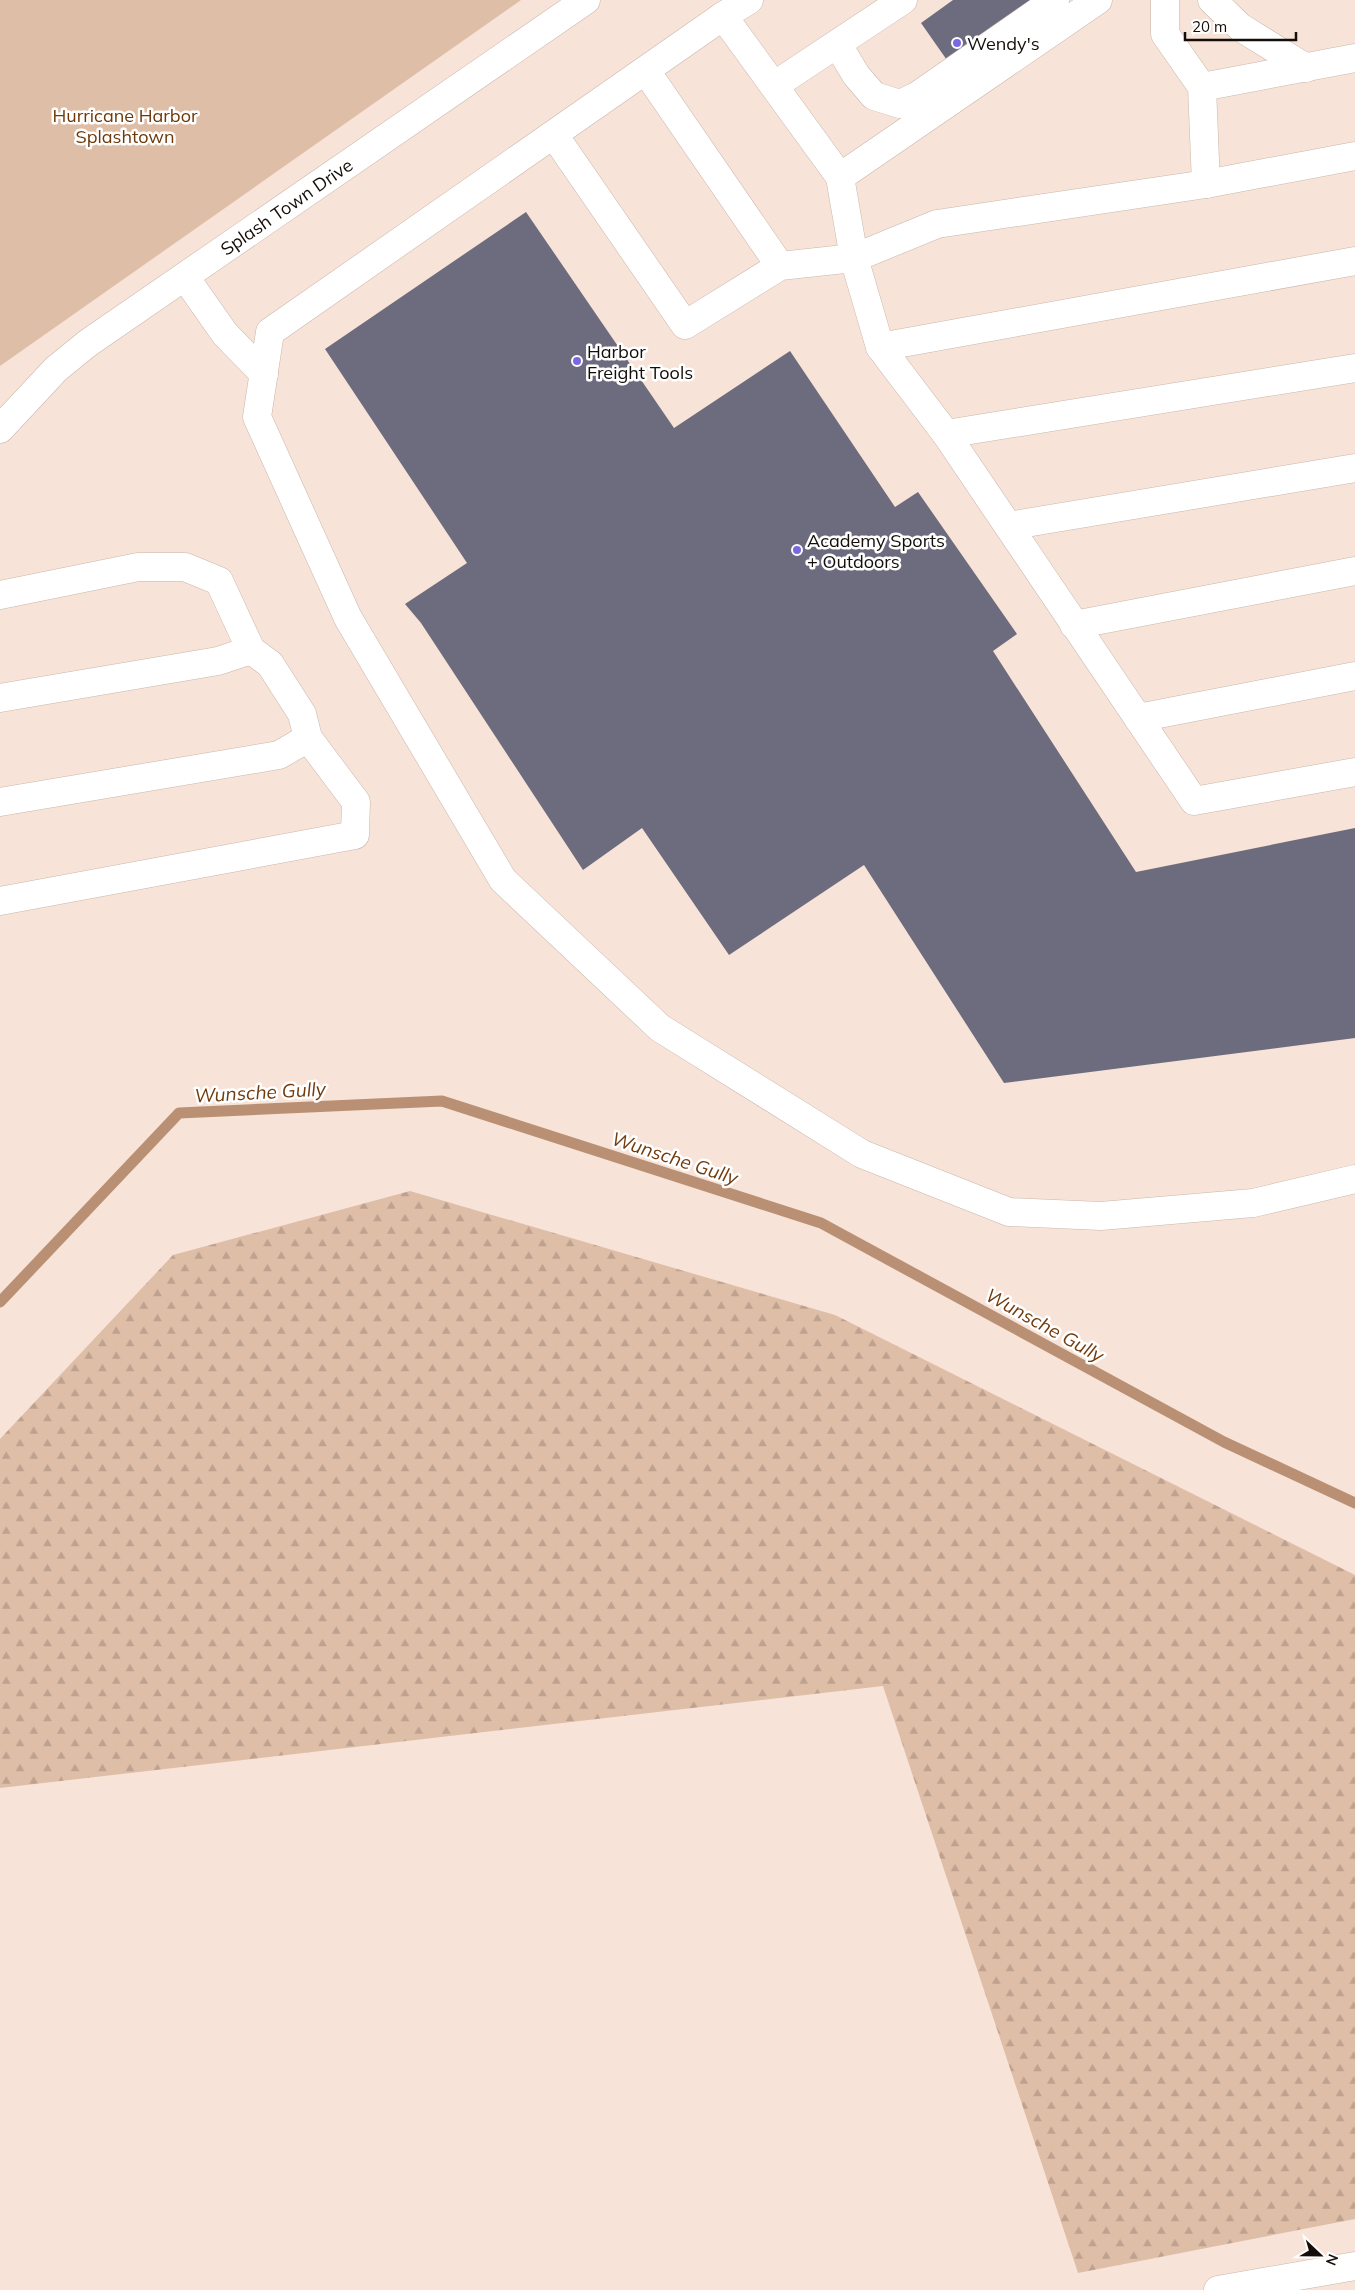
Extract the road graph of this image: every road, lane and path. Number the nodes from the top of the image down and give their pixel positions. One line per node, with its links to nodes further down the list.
1 (586, 0): 22 (lane, Splash Town Drive)
2 (749, 0): 8 (lane)
3 (903, 0): 9 (lane)
4 (1055, 0): 9 (lane)
5 (1098, 0): 17 (lane)
6 (1165, 0): 14 (lane)
7 (1212, 0): 11 (lane)
8 (723, 16): 12 (lane); 13 (lane)
9 (838, 45): 13 (lane)
10 (1355, 58): 11 (lane)
11 (1306, 68): 14 (lane)
12 (646, 71): 15 (lane); 21 (lane)
13 (775, 85): 17 (lane)
14 (1202, 87): 18 (lane)
15 (554, 135): 21 (lane); 25 (lane)
16 (1355, 156): 18 (lane)
17 (840, 176): 19 (lane)
18 (1206, 184): 19 (lane)
19 (854, 258): 21 (lane); 23 (lane)
20 (1355, 261): 23 (lane)
21 (780, 266)
22 (185, 277): 25 (lane); 26 (lane, Splash Town Drive)
23 (880, 347): 27 (lane)
24 (1355, 368): 27 (lane)
25 (264, 374): 41 (lane)
26 (5, 419)
27 (946, 434): 29 (lane)
28 (1355, 468): 29 (lane)
29 (1008, 526): 32 (lane)
30 (1355, 571): 32 (lane)
31 (0, 595): 33 (lane)
32 (1074, 624): 36 (lane)
33 (251, 650): 35 (lane); 37 (lane)
34 (1355, 676): 36 (lane)
35 (0, 698)
36 (1138, 718): 38 (lane)
37 (308, 738): 39 (lane); 40 (lane)
38 (1355, 772)
39 (0, 802)
40 (0, 901)
41 (1355, 1179)
42 (1355, 2266): 43 (lane)
43 (1218, 2290)

